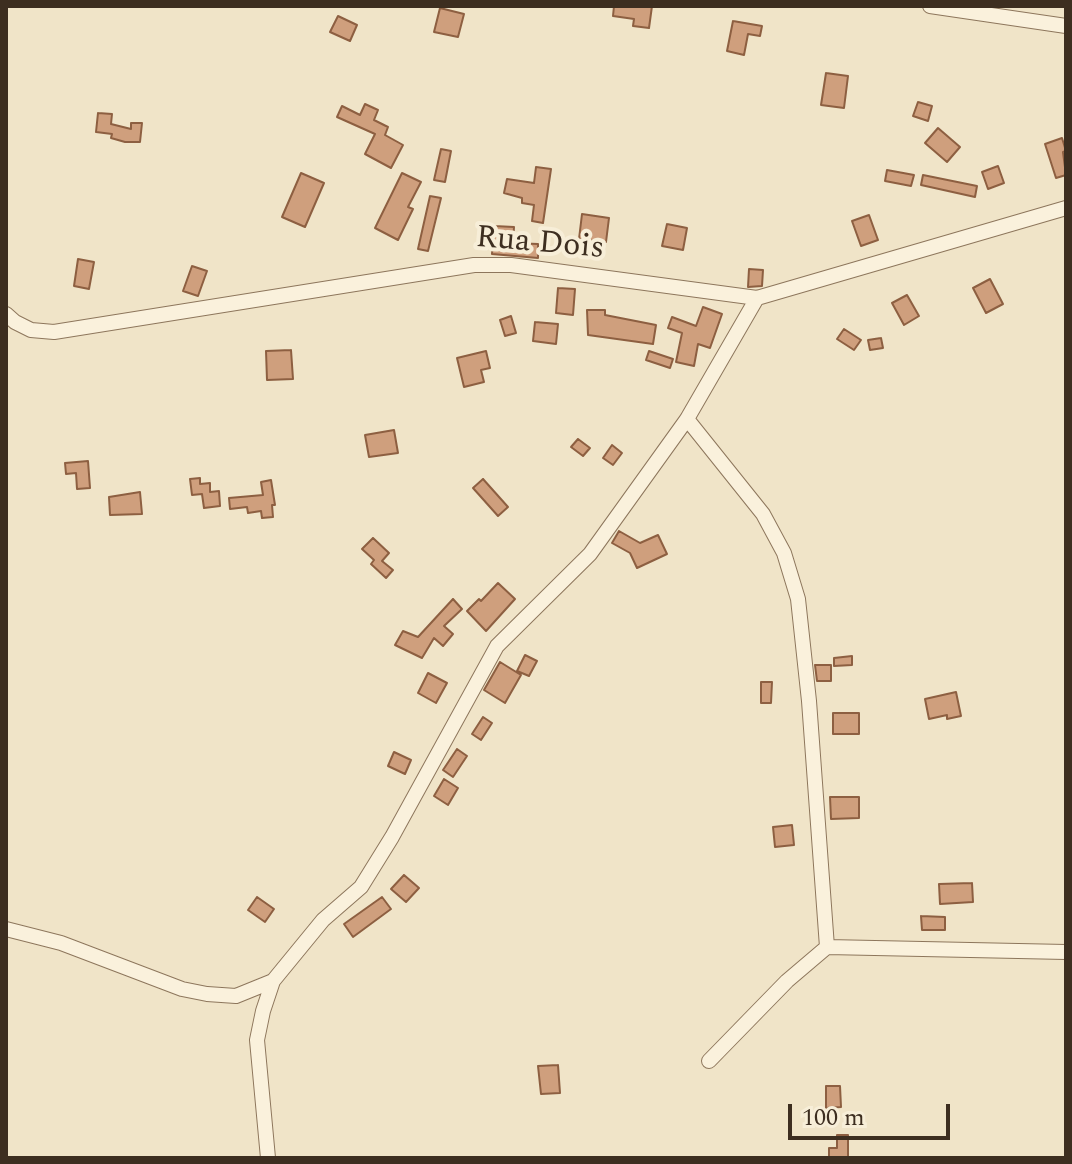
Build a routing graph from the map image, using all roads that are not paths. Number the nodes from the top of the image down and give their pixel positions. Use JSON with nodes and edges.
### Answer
{"nodes":[{"id":1,"x":930,"y":6,"type":"edge"},
{"id":2,"x":1066,"y":26,"type":"edge"},
{"id":3,"x":1066,"y":208,"type":"edge"},
{"id":4,"x":757,"y":298,"type":"junction"},
{"id":5,"x":6,"y":314,"type":"edge"},
{"id":6,"x":687,"y":419,"type":"junction"},
{"id":7,"x":6,"y":929,"type":"edge"},
{"id":8,"x":827,"y":947,"type":"junction"},
{"id":9,"x":1066,"y":952,"type":"edge"},
{"id":10,"x":273,"y":981,"type":"junction"},
{"id":11,"x":709,"y":1061,"type":"dead end"},
{"id":12,"x":268,"y":1158,"type":"edge"}],
"edges":[{"from":1,"to":2,"type":"street"},
{"from":3,"to":4,"type":"street","name":"Rua Dois"},
{"from":4,"to":5,"type":"street","name":"Rua Dois"},
{"from":4,"to":6,"type":"street"},
{"from":6,"to":8,"type":"street"},
{"from":6,"to":10,"type":"street"},
{"from":7,"to":10,"type":"street"},
{"from":8,"to":9,"type":"street"},
{"from":8,"to":11,"type":"street"},
{"from":10,"to":12,"type":"street"}]}
